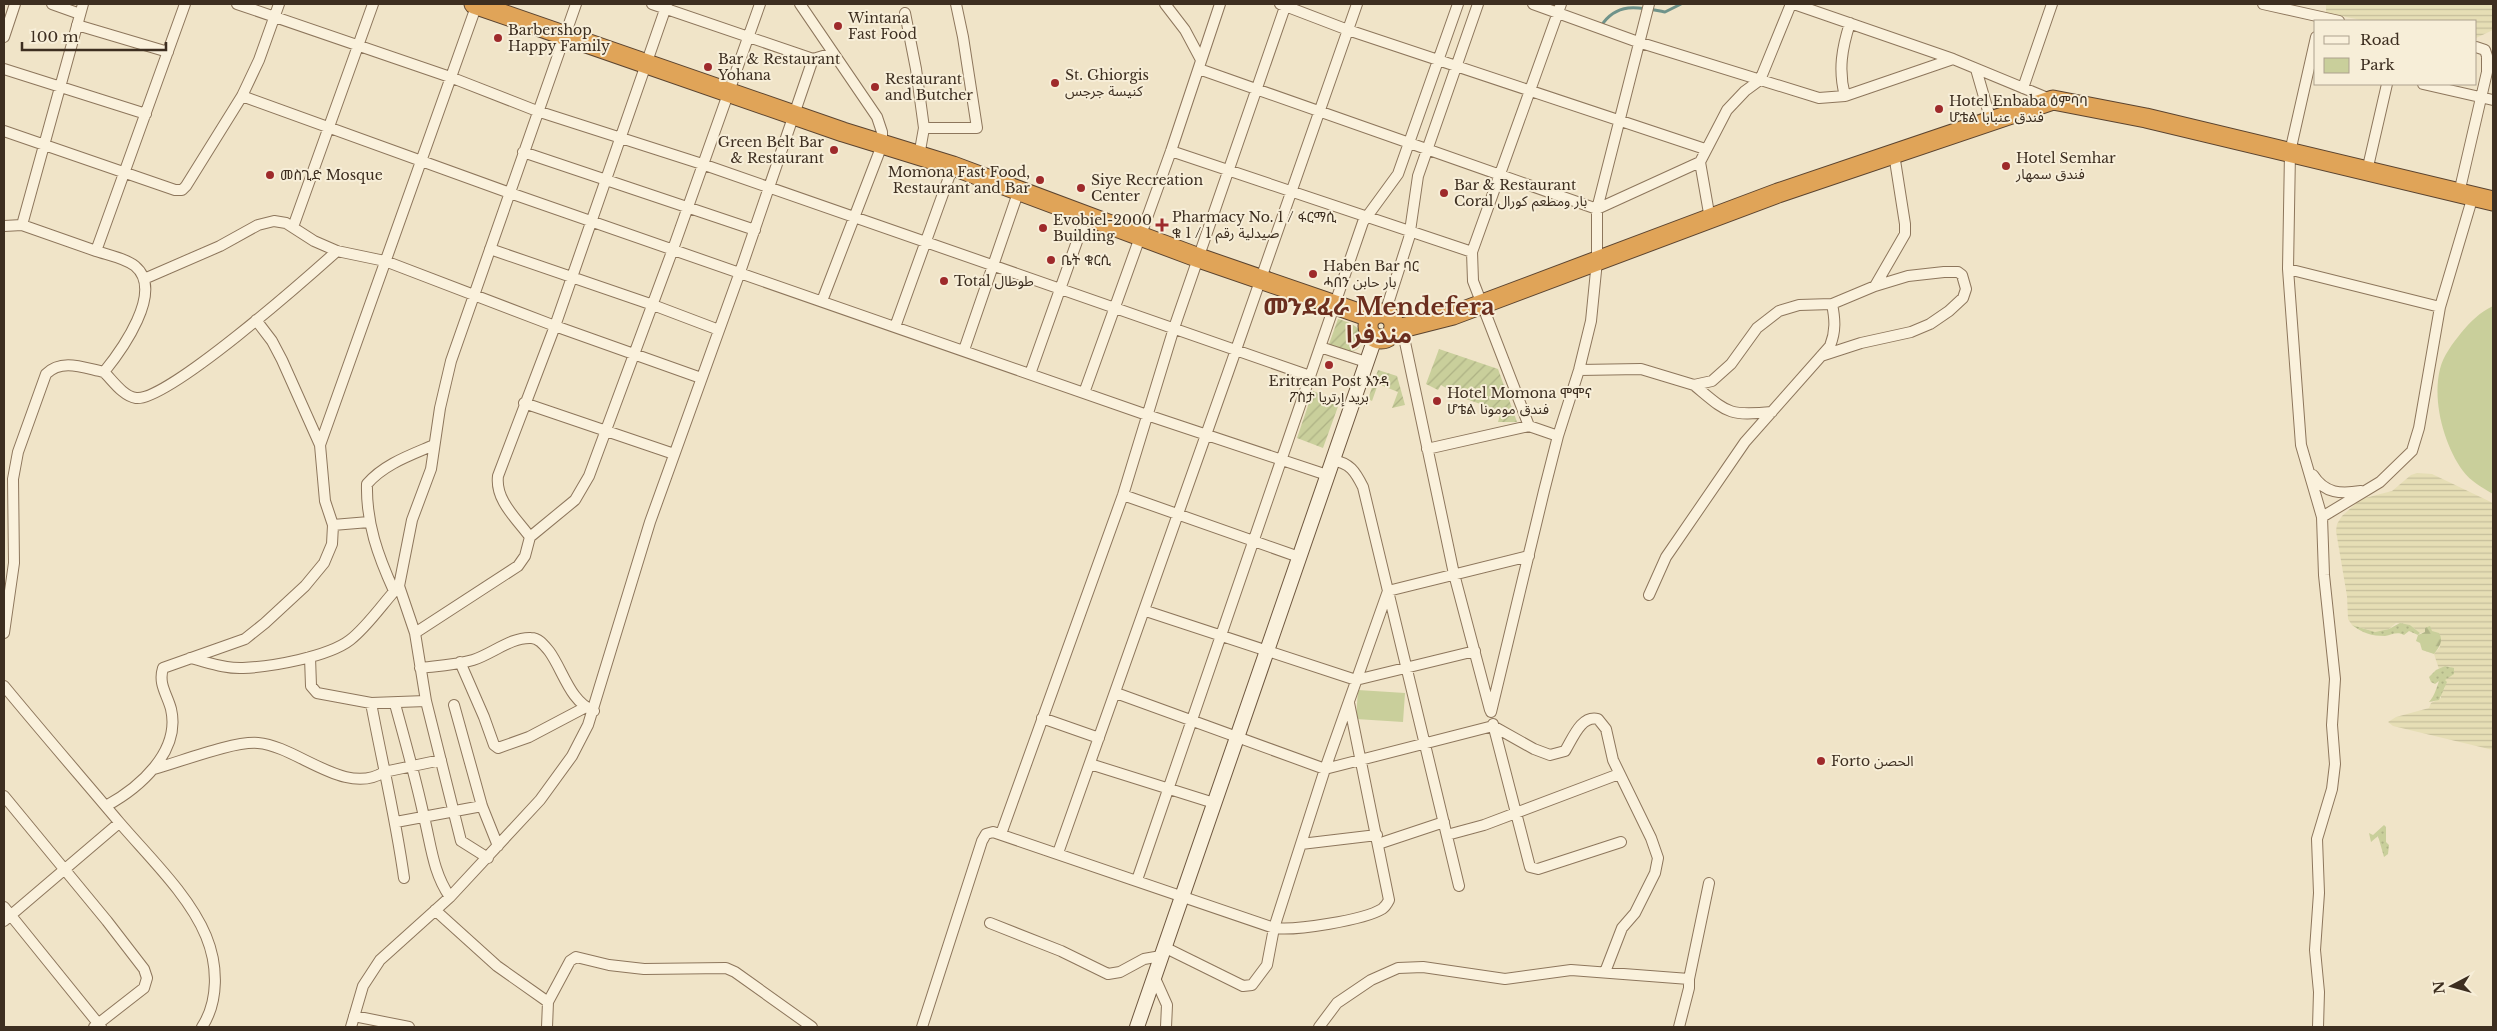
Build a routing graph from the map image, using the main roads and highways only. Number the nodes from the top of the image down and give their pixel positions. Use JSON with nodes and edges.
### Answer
{"nodes":[{"id":1,"x":476,"y":4,"type":"edge"},
{"id":2,"x":2493,"y":201,"type":"edge"},
{"id":3,"x":1378,"y":315,"type":"junction"},
{"id":4,"x":1398,"y":329,"type":"junction"},
{"id":5,"x":1375,"y":338,"type":"junction"},
{"id":6,"x":1137,"y":1027,"type":"edge"}],
"edges":[{"from":1,"to":3,"type":"highway"},
{"from":2,"to":4,"type":"highway"},
{"from":3,"to":4,"type":"highway"},
{"from":3,"to":5,"type":"highway"},
{"from":4,"to":5,"type":"highway"},
{"from":5,"to":6,"type":"main road"}]}
